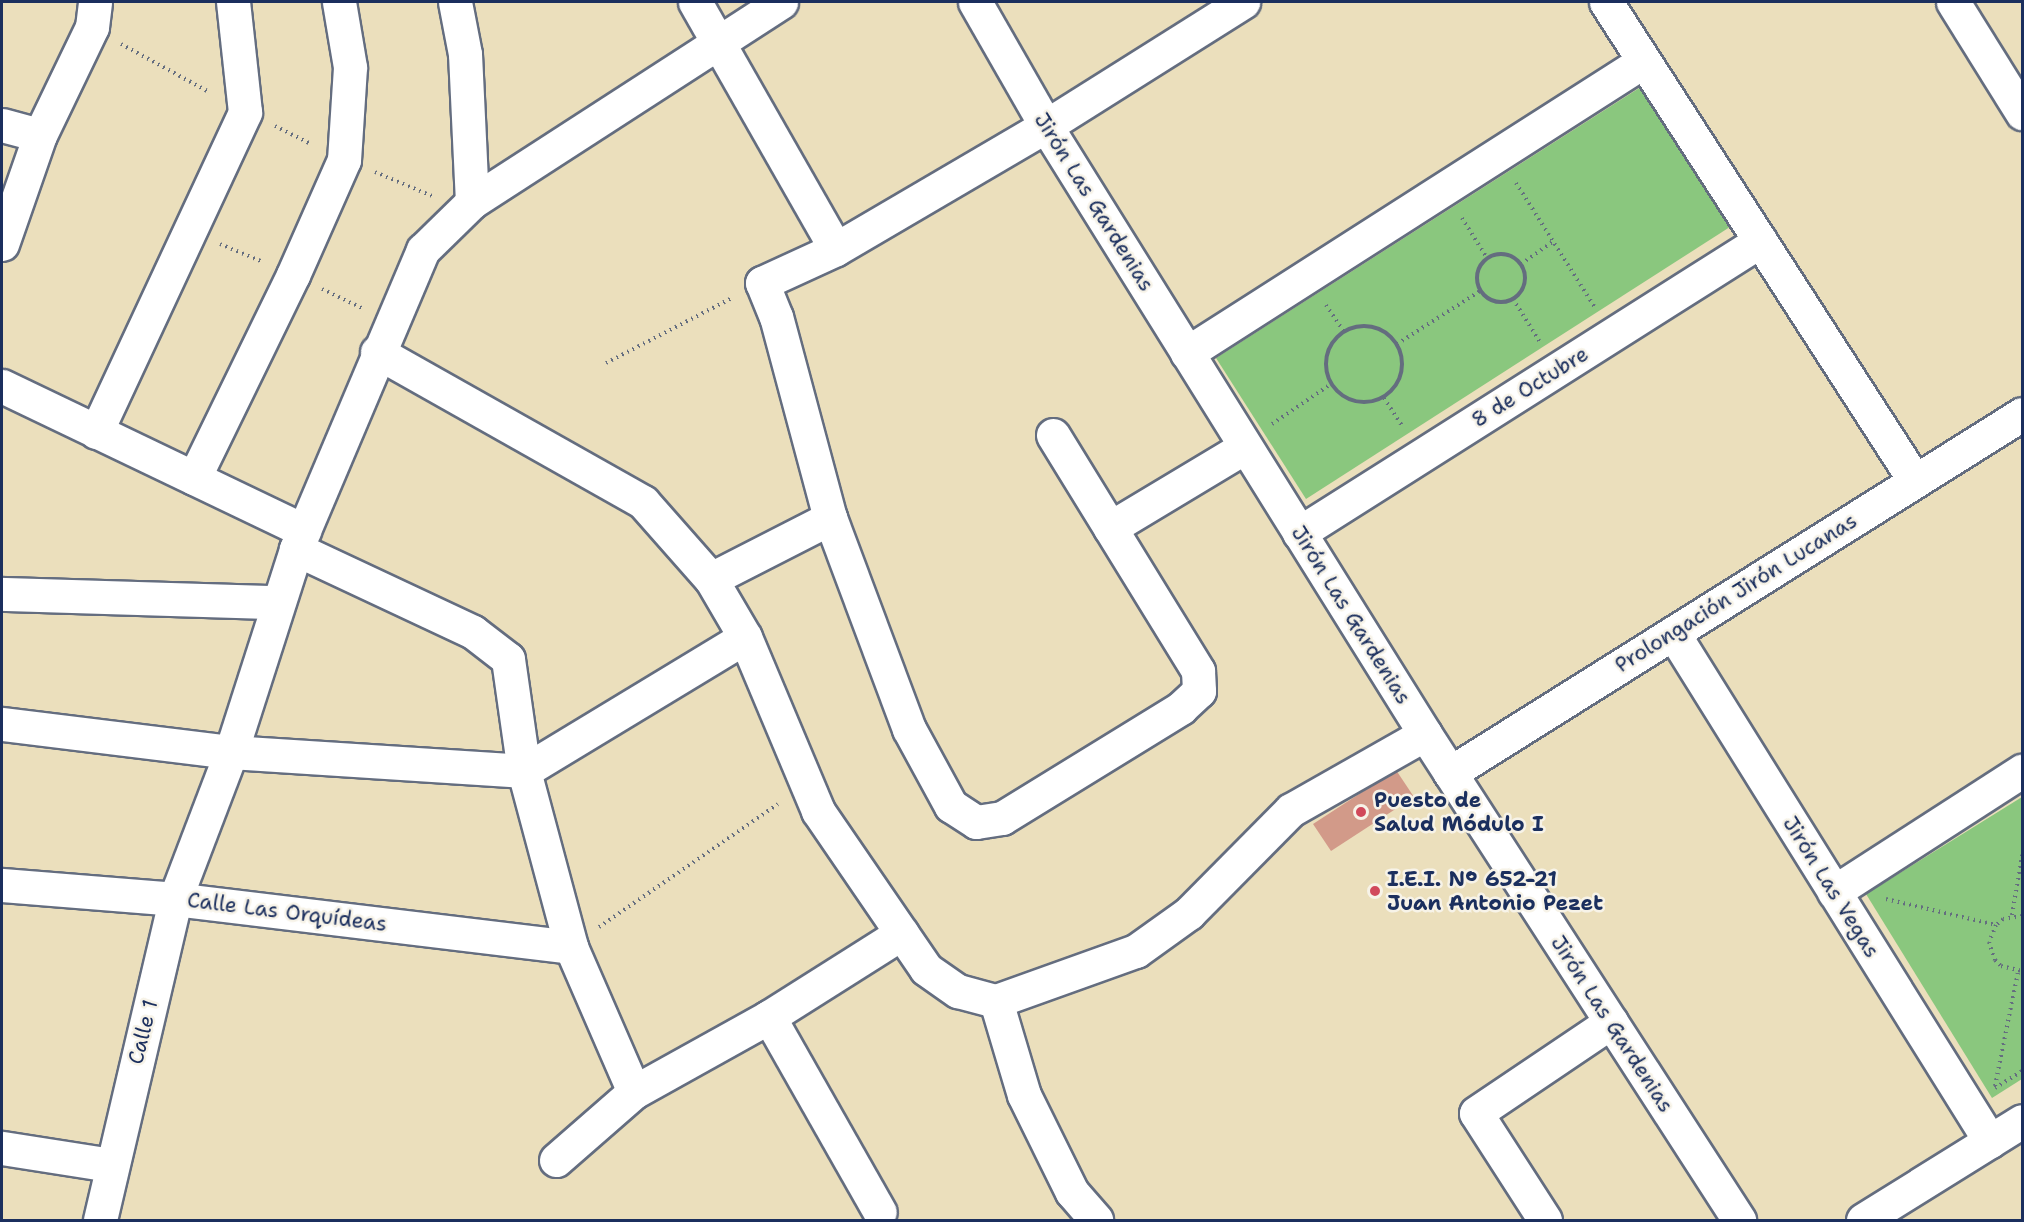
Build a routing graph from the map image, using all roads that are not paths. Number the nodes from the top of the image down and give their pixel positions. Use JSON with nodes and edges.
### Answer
{"nodes":[{"id":1,"x":95,"y":2,"type":"edge"},
{"id":2,"x":233,"y":2,"type":"edge"},
{"id":3,"x":339,"y":2,"type":"edge"},
{"id":4,"x":455,"y":2,"type":"edge"},
{"id":5,"x":695,"y":2,"type":"edge"},
{"id":6,"x":781,"y":2,"type":"edge"},
{"id":7,"x":975,"y":2,"type":"edge"},
{"id":8,"x":1243,"y":2,"type":"edge"},
{"id":9,"x":1605,"y":2,"type":"edge"},
{"id":10,"x":1953,"y":2,"type":"edge"},
{"id":11,"x":716,"y":43,"type":"junction"},
{"id":12,"x":1644,"y":61,"type":"junction"},
{"id":13,"x":2022,"y":113,"type":"edge"},
{"id":14,"x":2,"y":125,"type":"edge"},
{"id":15,"x":1046,"y":126,"type":"junction"},
{"id":16,"x":40,"y":135,"type":"junction"},
{"id":17,"x":472,"y":202,"type":"junction"},
{"id":18,"x":1760,"y":241,"type":"junction"},
{"id":19,"x":2,"y":244,"type":"edge"},
{"id":20,"x":836,"y":249,"type":"junction"},
{"id":21,"x":377,"y":352,"type":"junction"},
{"id":22,"x":1187,"y":353,"type":"junction"},
{"id":23,"x":2,"y":386,"type":"edge"},
{"id":24,"x":2022,"y":414,"type":"edge"},
{"id":25,"x":96,"y":432,"type":"junction"},
{"id":26,"x":1053,"y":435,"type":"dead end"},
{"id":27,"x":1256,"y":437,"type":"junction"},
{"id":28,"x":194,"y":478,"type":"junction"},
{"id":29,"x":1915,"y":481,"type":"junction"},
{"id":30,"x":830,"y":518,"type":"junction"},
{"id":31,"x":1110,"y":528,"type":"junction"},
{"id":32,"x":1299,"y":533,"type":"junction"},
{"id":33,"x":300,"y":540,"type":"junction"},
{"id":34,"x":711,"y":579,"type":"junction"},
{"id":35,"x":2,"y":594,"type":"edge"},
{"id":36,"x":277,"y":602,"type":"junction"},
{"id":37,"x":1673,"y":633,"type":"junction"},
{"id":38,"x":745,"y":637,"type":"junction"},
{"id":39,"x":2,"y":724,"type":"edge"},
{"id":40,"x":1425,"y":734,"type":"junction"},
{"id":41,"x":231,"y":752,"type":"junction"},
{"id":42,"x":524,"y":771,"type":"junction"},
{"id":43,"x":2022,"y":771,"type":"edge"},
{"id":44,"x":1450,"y":773,"type":"junction"},
{"id":45,"x":2,"y":885,"type":"edge"},
{"id":46,"x":1834,"y":892,"type":"junction"},
{"id":47,"x":175,"y":899,"type":"junction"},
{"id":48,"x":902,"y":933,"type":"junction"},
{"id":49,"x":571,"y":946,"type":"junction"},
{"id":50,"x":996,"y":1001,"type":"junction"},
{"id":51,"x":769,"y":1017,"type":"junction"},
{"id":52,"x":1611,"y":1022,"type":"junction"},
{"id":53,"x":634,"y":1092,"type":"junction"},
{"id":54,"x":2022,"y":1121,"type":"edge"},
{"id":55,"x":1990,"y":1141,"type":"junction"},
{"id":56,"x":2,"y":1148,"type":"edge"},
{"id":57,"x":556,"y":1160,"type":"dead end"},
{"id":58,"x":110,"y":1165,"type":"junction"},
{"id":59,"x":880,"y":1212,"type":"dead end"},
{"id":60,"x":100,"y":1221,"type":"edge"},
{"id":61,"x":1096,"y":1221,"type":"edge"},
{"id":62,"x":1545,"y":1221,"type":"edge"},
{"id":63,"x":1739,"y":1221,"type":"edge"},
{"id":64,"x":1863,"y":1221,"type":"edge"}],
"edges":[{"from":1,"to":16,"type":"street"},
{"from":2,"to":25,"type":"street"},
{"from":3,"to":28,"type":"street"},
{"from":4,"to":17,"type":"street"},
{"from":5,"to":11,"type":"street"},
{"from":6,"to":11,"type":"street","name":"Calle 1"},
{"from":7,"to":15,"type":"street","name":"Jirón Las Gardenias"},
{"from":8,"to":15,"type":"street"},
{"from":9,"to":12,"type":"street"},
{"from":10,"to":13,"type":"street"},
{"from":11,"to":17,"type":"street","name":"Calle 1"},
{"from":11,"to":20,"type":"street"},
{"from":12,"to":18,"type":"street"},
{"from":12,"to":22,"type":"street"},
{"from":14,"to":16,"type":"street"},
{"from":15,"to":20,"type":"street"},
{"from":15,"to":22,"type":"street","name":"Jirón Las Gardenias"},
{"from":16,"to":19,"type":"street"},
{"from":17,"to":21,"type":"street","name":"Calle 1"},
{"from":18,"to":29,"type":"street"},
{"from":18,"to":32,"type":"street","name":"8 de Octubre"},
{"from":20,"to":30,"type":"street"},
{"from":21,"to":33,"type":"street","name":"Calle 1"},
{"from":21,"to":34,"type":"street"},
{"from":22,"to":27,"type":"street","name":"Jirón Las Gardenias"},
{"from":23,"to":25,"type":"street"},
{"from":24,"to":29,"type":"street","name":"Prolongación Jirón Lucanas"},
{"from":25,"to":28,"type":"street"},
{"from":26,"to":31,"type":"street"},
{"from":27,"to":31,"type":"street"},
{"from":27,"to":32,"type":"street","name":"Jirón Las Gardenias"},
{"from":28,"to":33,"type":"street"},
{"from":29,"to":37,"type":"street","name":"Prolongación Jirón Lucanas"},
{"from":30,"to":31,"type":"street"},
{"from":30,"to":34,"type":"street"},
{"from":32,"to":40,"type":"street","name":"Jirón Las Gardenias"},
{"from":33,"to":36,"type":"street","name":"Calle 1"},
{"from":33,"to":42,"type":"street"},
{"from":34,"to":38,"type":"street"},
{"from":35,"to":36,"type":"street"},
{"from":36,"to":41,"type":"street","name":"Calle 1"},
{"from":37,"to":44,"type":"street","name":"Prolongación Jirón Lucanas"},
{"from":37,"to":46,"type":"street","name":"Jirón Las Vegas"},
{"from":38,"to":42,"type":"street"},
{"from":38,"to":48,"type":"street"},
{"from":39,"to":41,"type":"street"},
{"from":40,"to":44,"type":"street","name":"Jirón Las Gardenias"},
{"from":40,"to":50,"type":"street"},
{"from":41,"to":42,"type":"street"},
{"from":41,"to":47,"type":"street","name":"Calle 1"},
{"from":42,"to":49,"type":"street"},
{"from":43,"to":46,"type":"street"},
{"from":44,"to":52,"type":"street","name":"Jirón Las Gardenias"},
{"from":45,"to":47,"type":"street","name":"Calle Las Orquídeas"},
{"from":46,"to":55,"type":"street","name":"Jirón Las Vegas"},
{"from":47,"to":49,"type":"street","name":"Calle Las Orquídeas"},
{"from":47,"to":58,"type":"street","name":"Calle 1"},
{"from":48,"to":50,"type":"street"},
{"from":48,"to":51,"type":"street"},
{"from":49,"to":53,"type":"street"},
{"from":50,"to":61,"type":"street"},
{"from":51,"to":53,"type":"street"},
{"from":51,"to":59,"type":"street"},
{"from":52,"to":62,"type":"street"},
{"from":52,"to":63,"type":"street","name":"Jirón Las Gardenias"},
{"from":53,"to":57,"type":"street"},
{"from":54,"to":55,"type":"street"},
{"from":55,"to":64,"type":"street"},
{"from":56,"to":58,"type":"street"},
{"from":58,"to":60,"type":"street","name":"Calle 1"}]}
